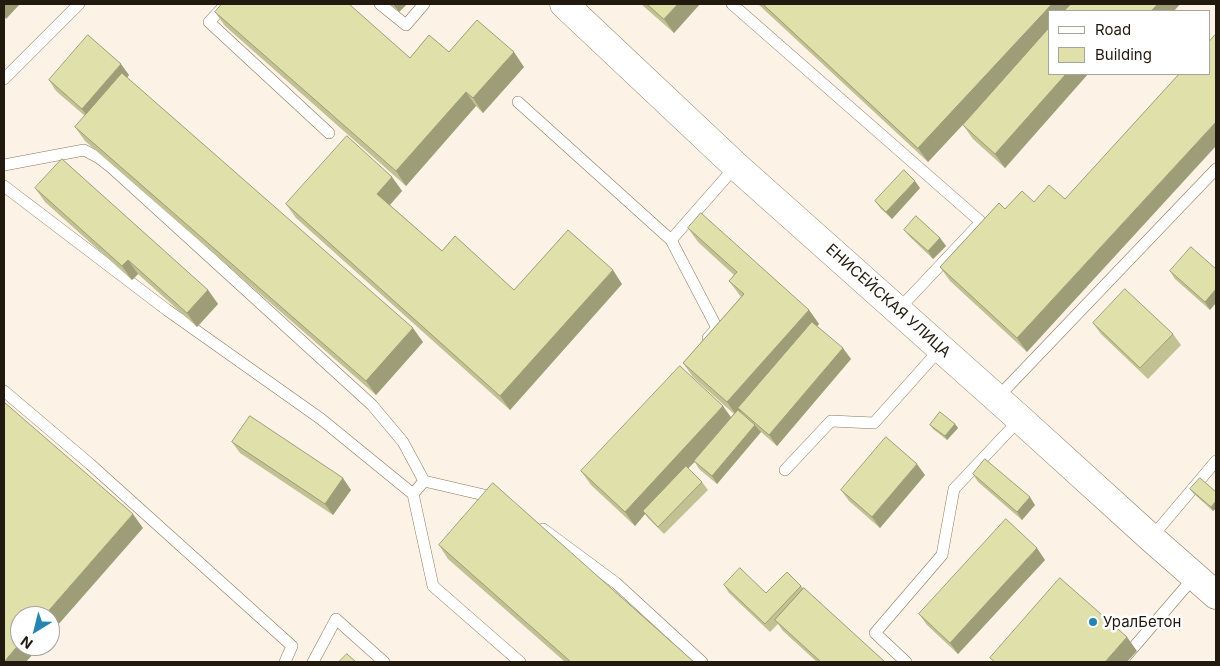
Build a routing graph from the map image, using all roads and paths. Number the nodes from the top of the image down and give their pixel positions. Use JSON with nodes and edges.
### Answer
{"nodes":[{"id":1,"x":79,"y":4,"type":"edge"},
{"id":2,"x":226,"y":4,"type":"edge"},
{"id":3,"x":380,"y":4,"type":"edge"},
{"id":4,"x":424,"y":4,"type":"edge"},
{"id":5,"x":564,"y":4,"type":"edge"},
{"id":6,"x":732,"y":4,"type":"edge"},
{"id":7,"x":4,"y":79,"type":"edge"},
{"id":8,"x":518,"y":102,"type":"dead end"},
{"id":9,"x":329,"y":133,"type":"edge"},
{"id":10,"x":4,"y":165,"type":"edge"},
{"id":11,"x":736,"y":166,"type":"junction"},
{"id":12,"x":1216,"y":169,"type":"edge"},
{"id":13,"x":4,"y":186,"type":"edge"},
{"id":14,"x":671,"y":240,"type":"junction"},
{"id":15,"x":898,"y":310,"type":"junction"},
{"id":16,"x":704,"y":343,"type":"edge"},
{"id":17,"x":941,"y":348,"type":"junction"},
{"id":18,"x":4,"y":392,"type":"edge"},
{"id":19,"x":997,"y":398,"type":"junction"},
{"id":20,"x":1020,"y":419,"type":"junction"},
{"id":21,"x":1216,"y":462,"type":"edge"},
{"id":22,"x":786,"y":470,"type":"dead end"},
{"id":23,"x":424,"y":481,"type":"junction"},
{"id":24,"x":413,"y":494,"type":"junction"},
{"id":25,"x":510,"y":505,"type":"edge"},
{"id":26,"x":533,"y":522,"type":"edge"},
{"id":27,"x":1152,"y":538,"type":"junction"},
{"id":28,"x":1195,"y":576,"type":"junction"},
{"id":29,"x":1216,"y":595,"type":"edge"},
{"id":30,"x":285,"y":662,"type":"edge"},
{"id":31,"x":313,"y":662,"type":"edge"},
{"id":32,"x":384,"y":662,"type":"edge"},
{"id":33,"x":520,"y":662,"type":"edge"},
{"id":34,"x":702,"y":662,"type":"edge"},
{"id":35,"x":906,"y":662,"type":"edge"},
{"id":36,"x":1121,"y":662,"type":"edge"}],
"edges":[{"from":1,"to":7,"type":"lane"},
{"from":2,"to":9,"type":"lane"},
{"from":3,"to":4,"type":"lane"},
{"from":5,"to":11,"type":"street","name":"ЕНИСЕЙСКАЯ УЛИЦА"},
{"from":6,"to":15,"type":"lane"},
{"from":8,"to":14,"type":"lane"},
{"from":10,"to":23,"type":"lane"},
{"from":11,"to":14,"type":"lane"},
{"from":11,"to":15,"type":"street","name":"ЕНИСЕЙСКАЯ УЛИЦА"},
{"from":12,"to":19,"type":"lane"},
{"from":13,"to":24,"type":"lane"},
{"from":14,"to":16,"type":"lane"},
{"from":15,"to":17,"type":"street","name":"ЕНИСЕЙСКАЯ УЛИЦА"},
{"from":17,"to":19,"type":"street","name":"ЕНИСЕЙСКАЯ УЛИЦА"},
{"from":17,"to":22,"type":"lane"},
{"from":18,"to":30,"type":"lane"},
{"from":19,"to":20,"type":"street","name":"ЕНИСЕЙСКАЯ УЛИЦА"},
{"from":20,"to":27,"type":"street","name":"ЕНИСЕЙСКАЯ УЛИЦА"},
{"from":20,"to":35,"type":"lane"},
{"from":21,"to":27,"type":"lane"},
{"from":23,"to":24,"type":"lane"},
{"from":23,"to":25,"type":"lane"},
{"from":24,"to":33,"type":"lane"},
{"from":26,"to":34,"type":"lane"},
{"from":27,"to":28,"type":"street","name":"ЕНИСЕЙСКАЯ УЛИЦА"},
{"from":28,"to":29,"type":"street","name":"ЕНИСЕЙСКАЯ УЛИЦА"},
{"from":28,"to":36,"type":"lane"},
{"from":31,"to":32,"type":"lane"}]}
